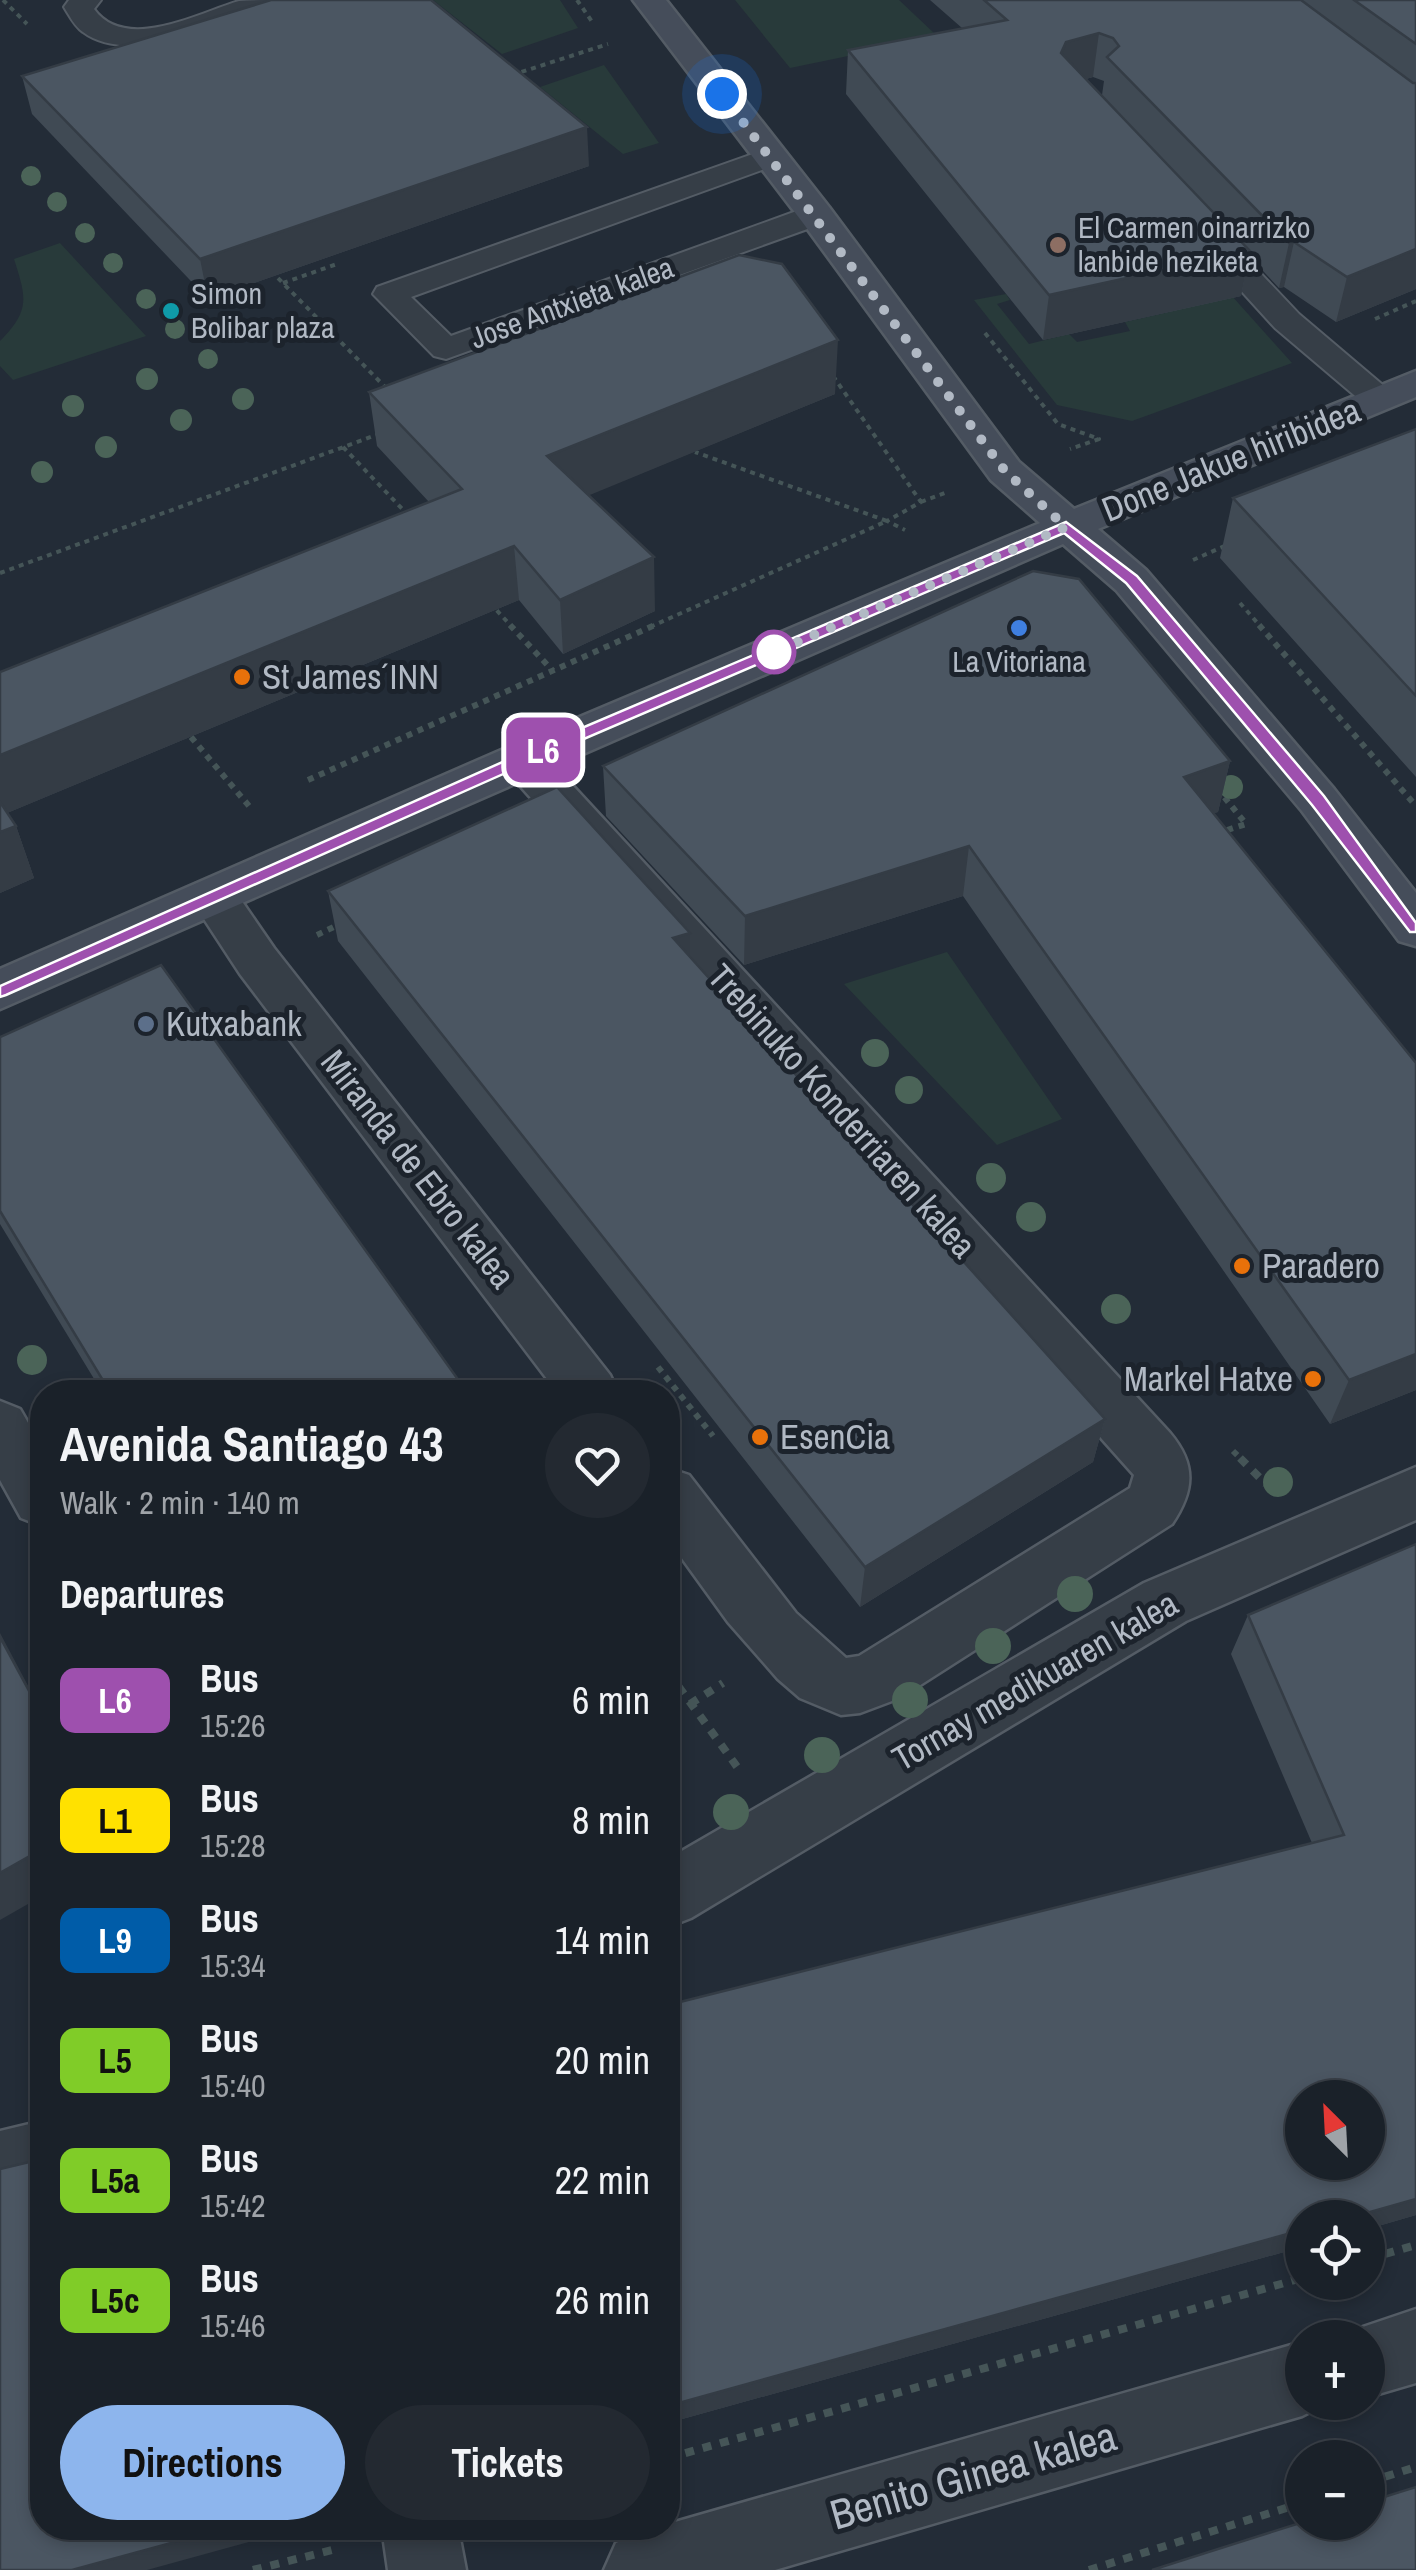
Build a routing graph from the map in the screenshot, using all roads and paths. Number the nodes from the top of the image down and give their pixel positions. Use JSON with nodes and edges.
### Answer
{"nodes":[{"id":1,"x":3,"y":0,"type":"edge"},
{"id":2,"x":87,"y":0,"type":"edge"},
{"id":3,"x":271,"y":0,"type":"edge"},
{"id":4,"x":577,"y":0,"type":"edge"},
{"id":5,"x":649,"y":0,"type":"edge"},
{"id":6,"x":28,"y":26,"type":"dead end"},
{"id":7,"x":608,"y":44,"type":"junction"},
{"id":8,"x":618,"y":58,"type":"dead end"},
{"id":9,"x":497,"y":80,"type":"edge"},
{"id":10,"x":770,"y":157,"type":"junction"},
{"id":11,"x":1180,"y":208,"type":"edge"},
{"id":12,"x":816,"y":215,"type":"junction"},
{"id":13,"x":266,"y":266,"type":"edge"},
{"id":14,"x":824,"y":364,"type":"edge"},
{"id":15,"x":1416,"y":384,"type":"edge"},
{"id":16,"x":390,"y":392,"type":"edge"},
{"id":17,"x":1379,"y":399,"type":"junction"},
{"id":18,"x":380,"y":434,"type":"edge"},
{"id":19,"x":343,"y":448,"type":"junction"},
{"id":20,"x":696,"y":452,"type":"edge"},
{"id":21,"x":887,"y":521,"type":"junction"},
{"id":22,"x":419,"y":527,"type":"edge"},
{"id":23,"x":1066,"y":527,"type":"junction"},
{"id":24,"x":1234,"y":542,"type":"dead end"},
{"id":25,"x":976,"y":567,"type":"junction"},
{"id":26,"x":0,"y":573,"type":"edge"},
{"id":27,"x":1131,"y":580,"type":"junction"},
{"id":28,"x":486,"y":598,"type":"edge"},
{"id":29,"x":1238,"y":601,"type":"dead end"},
{"id":30,"x":555,"y":673,"type":"junction"},
{"id":31,"x":191,"y":737,"type":"edge"},
{"id":32,"x":522,"y":760,"type":"junction"},
{"id":33,"x":1210,"y":780,"type":"edge"},
{"id":34,"x":303,"y":782,"type":"dead end"},
{"id":35,"x":1416,"y":806,"type":"edge"},
{"id":36,"x":232,"y":814,"type":"dead end"},
{"id":37,"x":1207,"y":836,"type":"edge"},
{"id":38,"x":213,"y":896,"type":"junction"},
{"id":39,"x":1416,"y":928,"type":"edge"},
{"id":40,"x":0,"y":990,"type":"edge"},
{"id":41,"x":581,"y":1380,"type":"edge"},
{"id":42,"x":0,"y":1426,"type":"edge"},
{"id":43,"x":30,"y":1479,"type":"edge"},
{"id":44,"x":1416,"y":1492,"type":"edge"},
{"id":45,"x":680,"y":1509,"type":"edge"},
{"id":46,"x":680,"y":1688,"type":"edge"},
{"id":47,"x":783,"y":1828,"type":"junction"},
{"id":48,"x":680,"y":1888,"type":"edge"},
{"id":49,"x":30,"y":2159,"type":"edge"},
{"id":50,"x":0,"y":2166,"type":"edge"},
{"id":51,"x":1416,"y":2245,"type":"edge"},
{"id":52,"x":1385,"y":2254,"type":"edge"},
{"id":53,"x":1285,"y":2283,"type":"edge"},
{"id":54,"x":1416,"y":2346,"type":"edge"},
{"id":55,"x":1385,"y":2355,"type":"edge"},
{"id":56,"x":1285,"y":2384,"type":"edge"},
{"id":57,"x":680,"y":2455,"type":"edge"},
{"id":58,"x":1416,"y":2467,"type":"edge"},
{"id":59,"x":1385,"y":2477,"type":"edge"},
{"id":60,"x":1285,"y":2508,"type":"edge"},
{"id":61,"x":422,"y":2540,"type":"edge"},
{"id":62,"x":427,"y":2570,"type":"edge"},
{"id":63,"x":643,"y":2570,"type":"edge"},
{"id":64,"x":1089,"y":2570,"type":"edge"}],
"edges":[{"from":1,"to":6,"type":"path"},
{"from":2,"to":3,"type":"lane"},
{"from":4,"to":7,"type":"path"},
{"from":5,"to":10,"type":"main road"},
{"from":7,"to":8,"type":"path"},
{"from":7,"to":9,"type":"path"},
{"from":10,"to":12,"type":"main road"},
{"from":10,"to":12,"type":"lane","name":"Jose Antxieta kalea"},
{"from":11,"to":17,"type":"lane"},
{"from":12,"to":23,"type":"main road"},
{"from":13,"to":16,"type":"path"},
{"from":14,"to":21,"type":"path"},
{"from":15,"to":17,"type":"main road","name":"Done Jakue hiribidea"},
{"from":17,"to":23,"type":"main road","name":"Done Jakue hiribidea"},
{"from":18,"to":19,"type":"path"},
{"from":19,"to":22,"type":"path"},
{"from":19,"to":26,"type":"path"},
{"from":20,"to":21,"type":"path"},
{"from":21,"to":25,"type":"path"},
{"from":21,"to":30,"type":"path"},
{"from":23,"to":25,"type":"main road","name":"Done Jakue hiribidea"},
{"from":23,"to":27,"type":"main road"},
{"from":24,"to":27,"type":"path"},
{"from":25,"to":32,"type":"main road","name":"Done Jakue hiribidea"},
{"from":27,"to":39,"type":"main road"},
{"from":28,"to":30,"type":"path"},
{"from":29,"to":35,"type":"path"},
{"from":30,"to":34,"type":"path"},
{"from":31,"to":36,"type":"path"},
{"from":32,"to":38,"type":"main road","name":"Done Jakue hiribidea"},
{"from":32,"to":45,"type":"street","name":"Trebinuko Konderriaren kalea"},
{"from":33,"to":37,"type":"path"},
{"from":38,"to":40,"type":"main road","name":"Done Jakue hiribidea"},
{"from":38,"to":41,"type":"street","name":"Miranda de Ebro kalea"},
{"from":42,"to":43,"type":"street"},
{"from":44,"to":47,"type":"street","name":"Tornay medikuaren kalea"},
{"from":46,"to":47,"type":"path"},
{"from":47,"to":48,"type":"street","name":"Tornay medikuaren kalea"},
{"from":49,"to":50,"type":"street"},
{"from":51,"to":52,"type":"path"},
{"from":53,"to":57,"type":"path"},
{"from":54,"to":55,"type":"street"},
{"from":56,"to":63,"type":"street","name":"Benito Ginea kalea"},
{"from":58,"to":59,"type":"path"},
{"from":60,"to":64,"type":"path"},
{"from":61,"to":62,"type":"street"}]}
